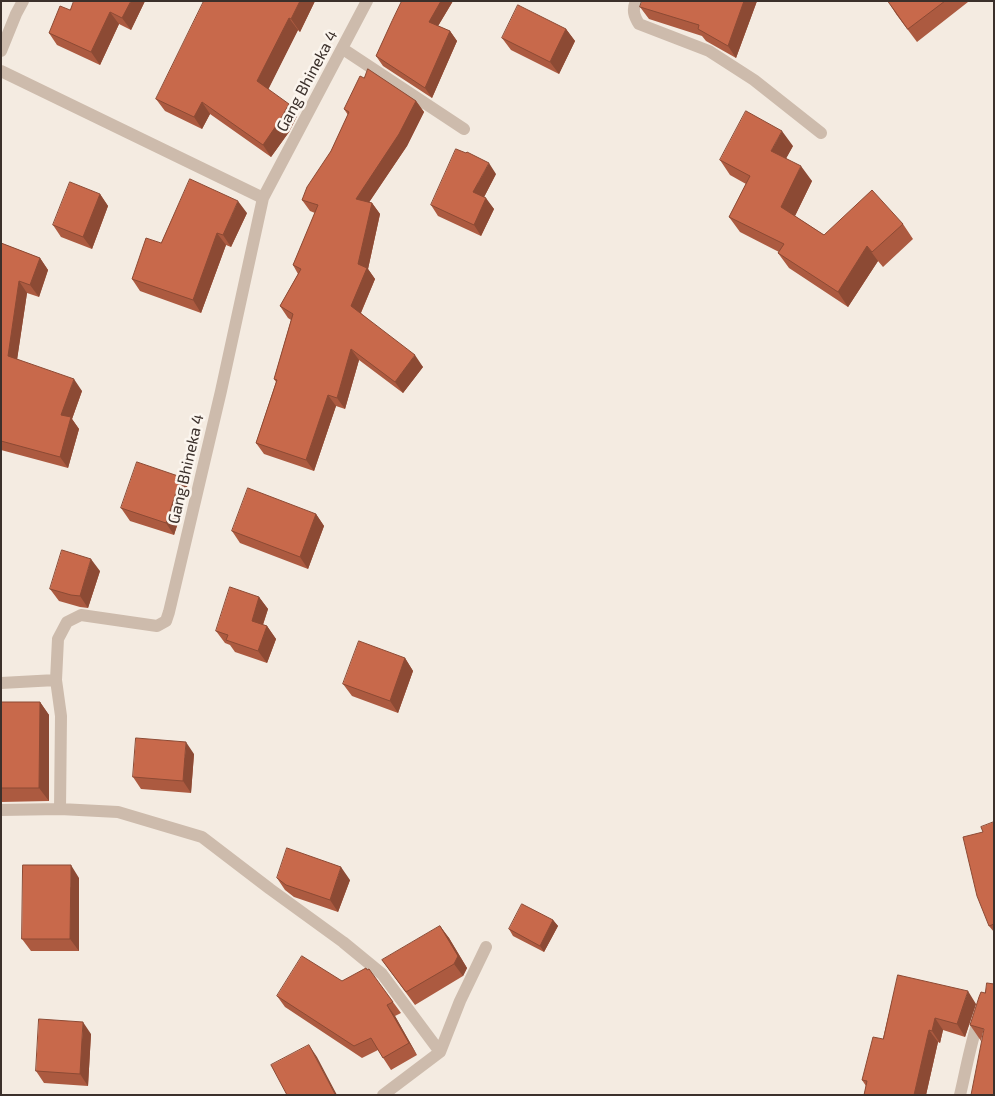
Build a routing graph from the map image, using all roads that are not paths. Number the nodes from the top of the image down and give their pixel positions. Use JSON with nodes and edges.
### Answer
{"nodes":[{"id":1,"x":23,"y":1,"type":"edge"},
{"id":2,"x":367,"y":1,"type":"edge"},
{"id":3,"x":636,"y":1,"type":"edge"},
{"id":4,"x":343,"y":49,"type":"junction"},
{"id":5,"x":1,"y":52,"type":"edge"},
{"id":6,"x":1,"y":72,"type":"edge"},
{"id":7,"x":464,"y":129,"type":"dead end"},
{"id":8,"x":821,"y":133,"type":"dead end"},
{"id":9,"x":263,"y":198,"type":"junction"},
{"id":10,"x":56,"y":680,"type":"junction"},
{"id":11,"x":1,"y":683,"type":"edge"},
{"id":12,"x":60,"y":808,"type":"junction"},
{"id":13,"x":1,"y":810,"type":"edge"},
{"id":14,"x":486,"y":948,"type":"dead end"},
{"id":15,"x":994,"y":990,"type":"edge"},
{"id":16,"x":440,"y":1052,"type":"junction"},
{"id":17,"x":383,"y":1095,"type":"edge"},
{"id":18,"x":960,"y":1095,"type":"edge"}],
"edges":[{"from":1,"to":5,"type":"street"},
{"from":2,"to":4,"type":"street","name":"Gang Bhineka 4"},
{"from":3,"to":8,"type":"street"},
{"from":4,"to":7,"type":"street"},
{"from":4,"to":9,"type":"street","name":"Gang Bhineka 4"},
{"from":6,"to":9,"type":"street"},
{"from":9,"to":10,"type":"street","name":"Gang Bhineka 4"},
{"from":10,"to":11,"type":"street"},
{"from":10,"to":12,"type":"street","name":"Gang Bhineka 4"},
{"from":12,"to":13,"type":"street"},
{"from":12,"to":16,"type":"street"},
{"from":14,"to":16,"type":"street"},
{"from":15,"to":18,"type":"street"},
{"from":16,"to":17,"type":"street"}]}
